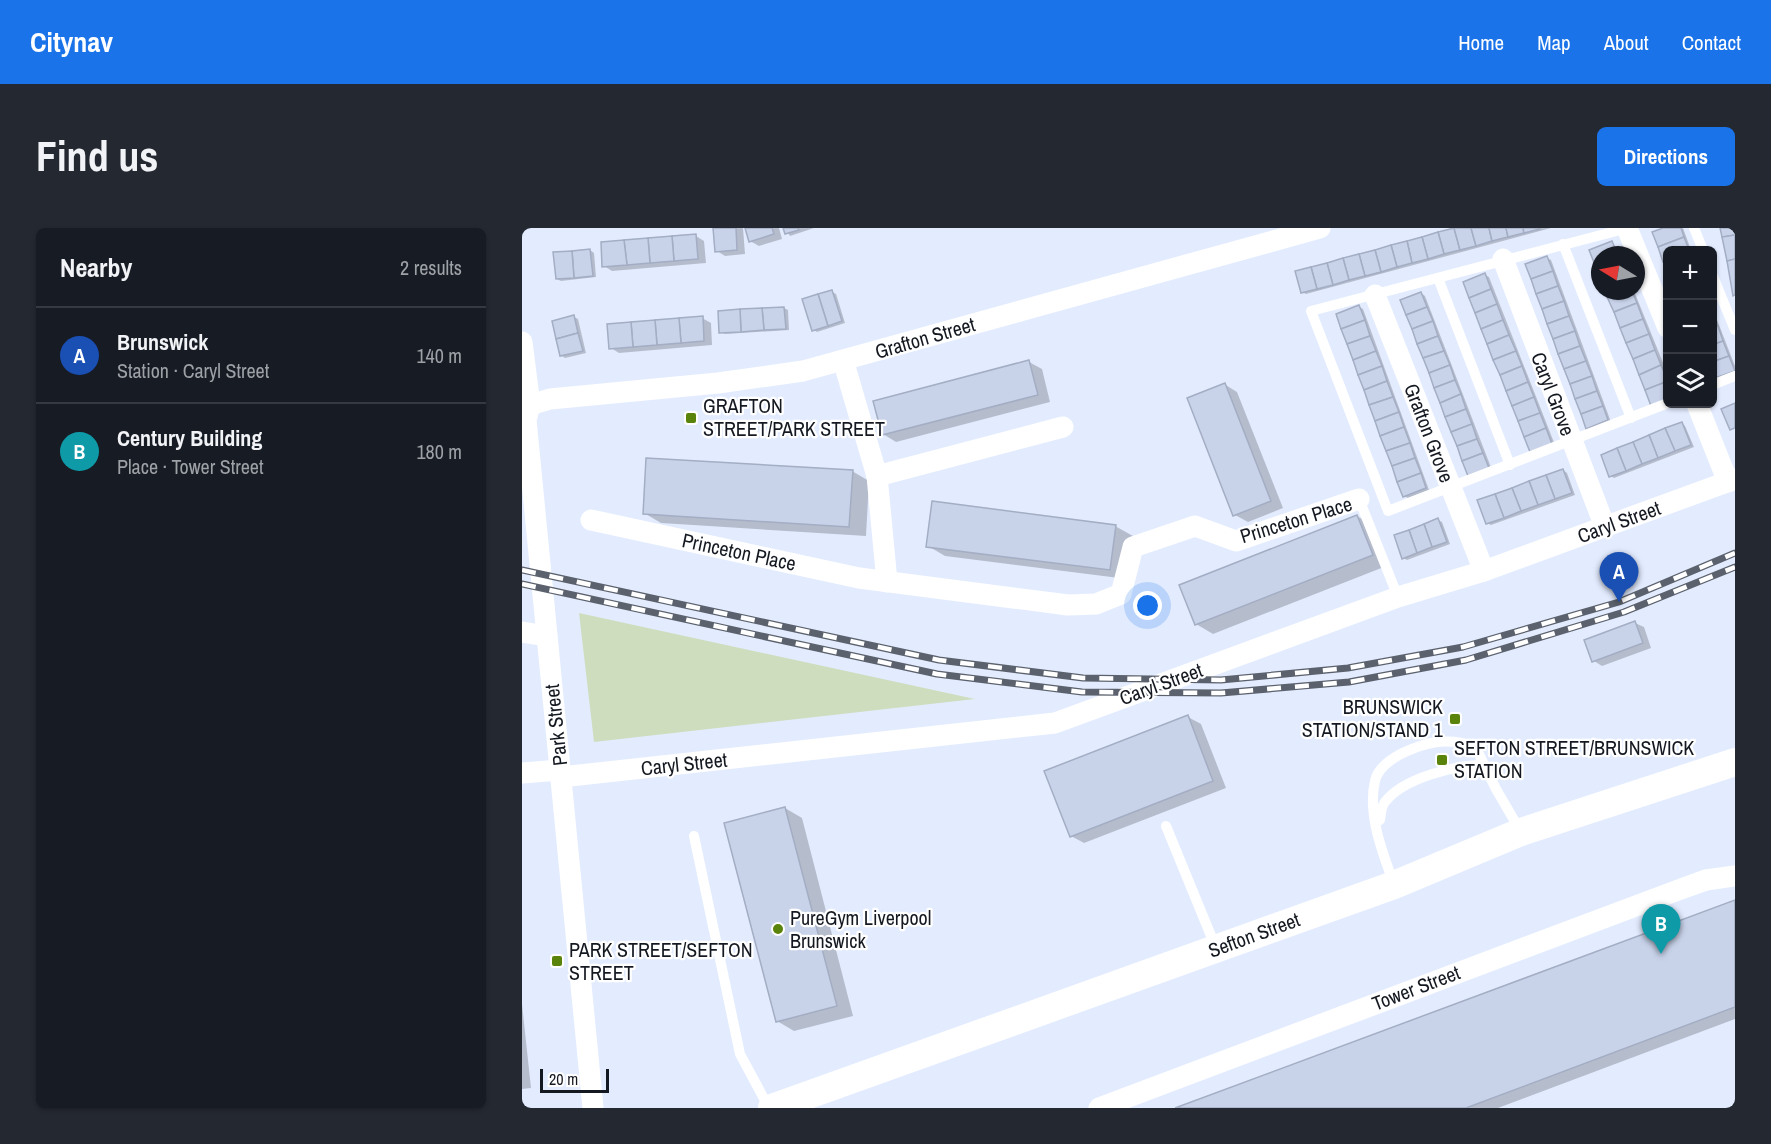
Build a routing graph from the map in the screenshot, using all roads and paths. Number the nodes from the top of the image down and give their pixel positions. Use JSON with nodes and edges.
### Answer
{"nodes":[{"id":1,"x":1628,"y":228,"type":"edge"},
{"id":2,"x":1694,"y":228,"type":"edge"},
{"id":3,"x":1310,"y":229,"type":"edge"},
{"id":4,"x":1563,"y":244,"type":"junction"},
{"id":5,"x":1701,"y":246,"type":"edge"},
{"id":6,"x":1503,"y":259,"type":"junction"},
{"id":7,"x":1438,"y":278,"type":"junction"},
{"id":8,"x":1717,"y":284,"type":"edge"},
{"id":9,"x":1375,"y":295,"type":"junction"},
{"id":10,"x":1663,"y":316,"type":"edge"},
{"id":11,"x":1735,"y":330,"type":"edge"},
{"id":12,"x":522,"y":342,"type":"edge"},
{"id":13,"x":843,"y":360,"type":"junction"},
{"id":14,"x":1735,"y":376,"type":"edge"},
{"id":15,"x":1717,"y":383,"type":"edge"},
{"id":16,"x":526,"y":403,"type":"edge"},
{"id":17,"x":1663,"y":405,"type":"edge"},
{"id":18,"x":1699,"y":408,"type":"edge"},
{"id":19,"x":1631,"y":418,"type":"junction"},
{"id":20,"x":1063,"y":427,"type":"dead end"},
{"id":21,"x":1571,"y":442,"type":"junction"},
{"id":22,"x":1510,"y":465,"type":"junction"},
{"id":23,"x":877,"y":476,"type":"junction"},
{"id":24,"x":1731,"y":480,"type":"edge"},
{"id":25,"x":1450,"y":488,"type":"junction"},
{"id":26,"x":1359,"y":499,"type":"joint"},
{"id":27,"x":591,"y":520,"type":"dead end"},
{"id":28,"x":1605,"y":527,"type":"junction"},
{"id":29,"x":1484,"y":571,"type":"junction"},
{"id":30,"x":887,"y":582,"type":"junction"},
{"id":31,"x":1398,"y":597,"type":"junction"},
{"id":32,"x":522,"y":633,"type":"edge"},
{"id":33,"x":547,"y":636,"type":"junction"},
{"id":34,"x":1735,"y":762,"type":"edge"},
{"id":35,"x":1484,"y":765,"type":"junction"},
{"id":36,"x":522,"y":773,"type":"edge"},
{"id":37,"x":561,"y":774,"type":"junction"},
{"id":38,"x":1166,"y":826,"type":"dead end"},
{"id":39,"x":1521,"y":832,"type":"junction"},
{"id":40,"x":1376,"y":835,"type":"junction"},
{"id":41,"x":694,"y":836,"type":"dead end"},
{"id":42,"x":1735,"y":876,"type":"edge"},
{"id":43,"x":1394,"y":885,"type":"junction"},
{"id":44,"x":1216,"y":949,"type":"junction"},
{"id":45,"x":593,"y":1108,"type":"edge"},
{"id":46,"x":771,"y":1108,"type":"edge"},
{"id":47,"x":1099,"y":1108,"type":"edge"}],
"edges":[{"from":1,"to":4,"type":"lane"},
{"from":1,"to":10,"type":"street"},
{"from":2,"to":5,"type":"lane"},
{"from":3,"to":13,"type":"street","name":"Grafton Street"},
{"from":4,"to":6,"type":"lane"},
{"from":4,"to":19,"type":"lane"},
{"from":6,"to":7,"type":"lane"},
{"from":6,"to":21,"type":"street","name":"Caryl Grove"},
{"from":7,"to":9,"type":"lane"},
{"from":7,"to":22,"type":"lane"},
{"from":8,"to":11,"type":"lane"},
{"from":9,"to":25,"type":"street","name":"Grafton Grove"},
{"from":9,"to":25,"type":"lane"},
{"from":12,"to":16,"type":"street","name":"Park Street"},
{"from":13,"to":16,"type":"street","name":"Grafton Street"},
{"from":13,"to":23,"type":"street"},
{"from":14,"to":15,"type":"lane"},
{"from":16,"to":33,"type":"street","name":"Park Street"},
{"from":17,"to":19,"type":"lane"},
{"from":18,"to":24,"type":"street"},
{"from":19,"to":21,"type":"lane"},
{"from":20,"to":23,"type":"street"},
{"from":21,"to":22,"type":"lane"},
{"from":21,"to":28,"type":"street","name":"Caryl Grove"},
{"from":22,"to":25,"type":"lane"},
{"from":23,"to":30,"type":"street"},
{"from":24,"to":28,"type":"street","name":"Caryl Street"},
{"from":25,"to":29,"type":"street","name":"Grafton Grove"},
{"from":26,"to":30,"type":"street","name":"Princeton Place"},
{"from":26,"to":31,"type":"lane","name":"Princeton Place"},
{"from":27,"to":30,"type":"street","name":"Princeton Place"},
{"from":28,"to":29,"type":"street","name":"Caryl Street"},
{"from":29,"to":31,"type":"street","name":"Caryl Street"},
{"from":31,"to":37,"type":"street","name":"Caryl Street"},
{"from":32,"to":33,"type":"street"},
{"from":33,"to":37,"type":"street","name":"Park Street"},
{"from":34,"to":39,"type":"street","name":"Sefton Street"},
{"from":35,"to":39,"type":"lane"},
{"from":35,"to":40,"type":"lane"},
{"from":35,"to":40,"type":"lane"},
{"from":36,"to":37,"type":"street","name":"Caryl Street"},
{"from":37,"to":45,"type":"street","name":"Park Street"},
{"from":38,"to":44,"type":"lane"},
{"from":39,"to":43,"type":"street","name":"Sefton Street"},
{"from":40,"to":43,"type":"lane"},
{"from":41,"to":46,"type":"lane"},
{"from":42,"to":47,"type":"street","name":"Tower Street"},
{"from":43,"to":44,"type":"street","name":"Sefton Street"},
{"from":44,"to":46,"type":"street","name":"Sefton Street"}]}
